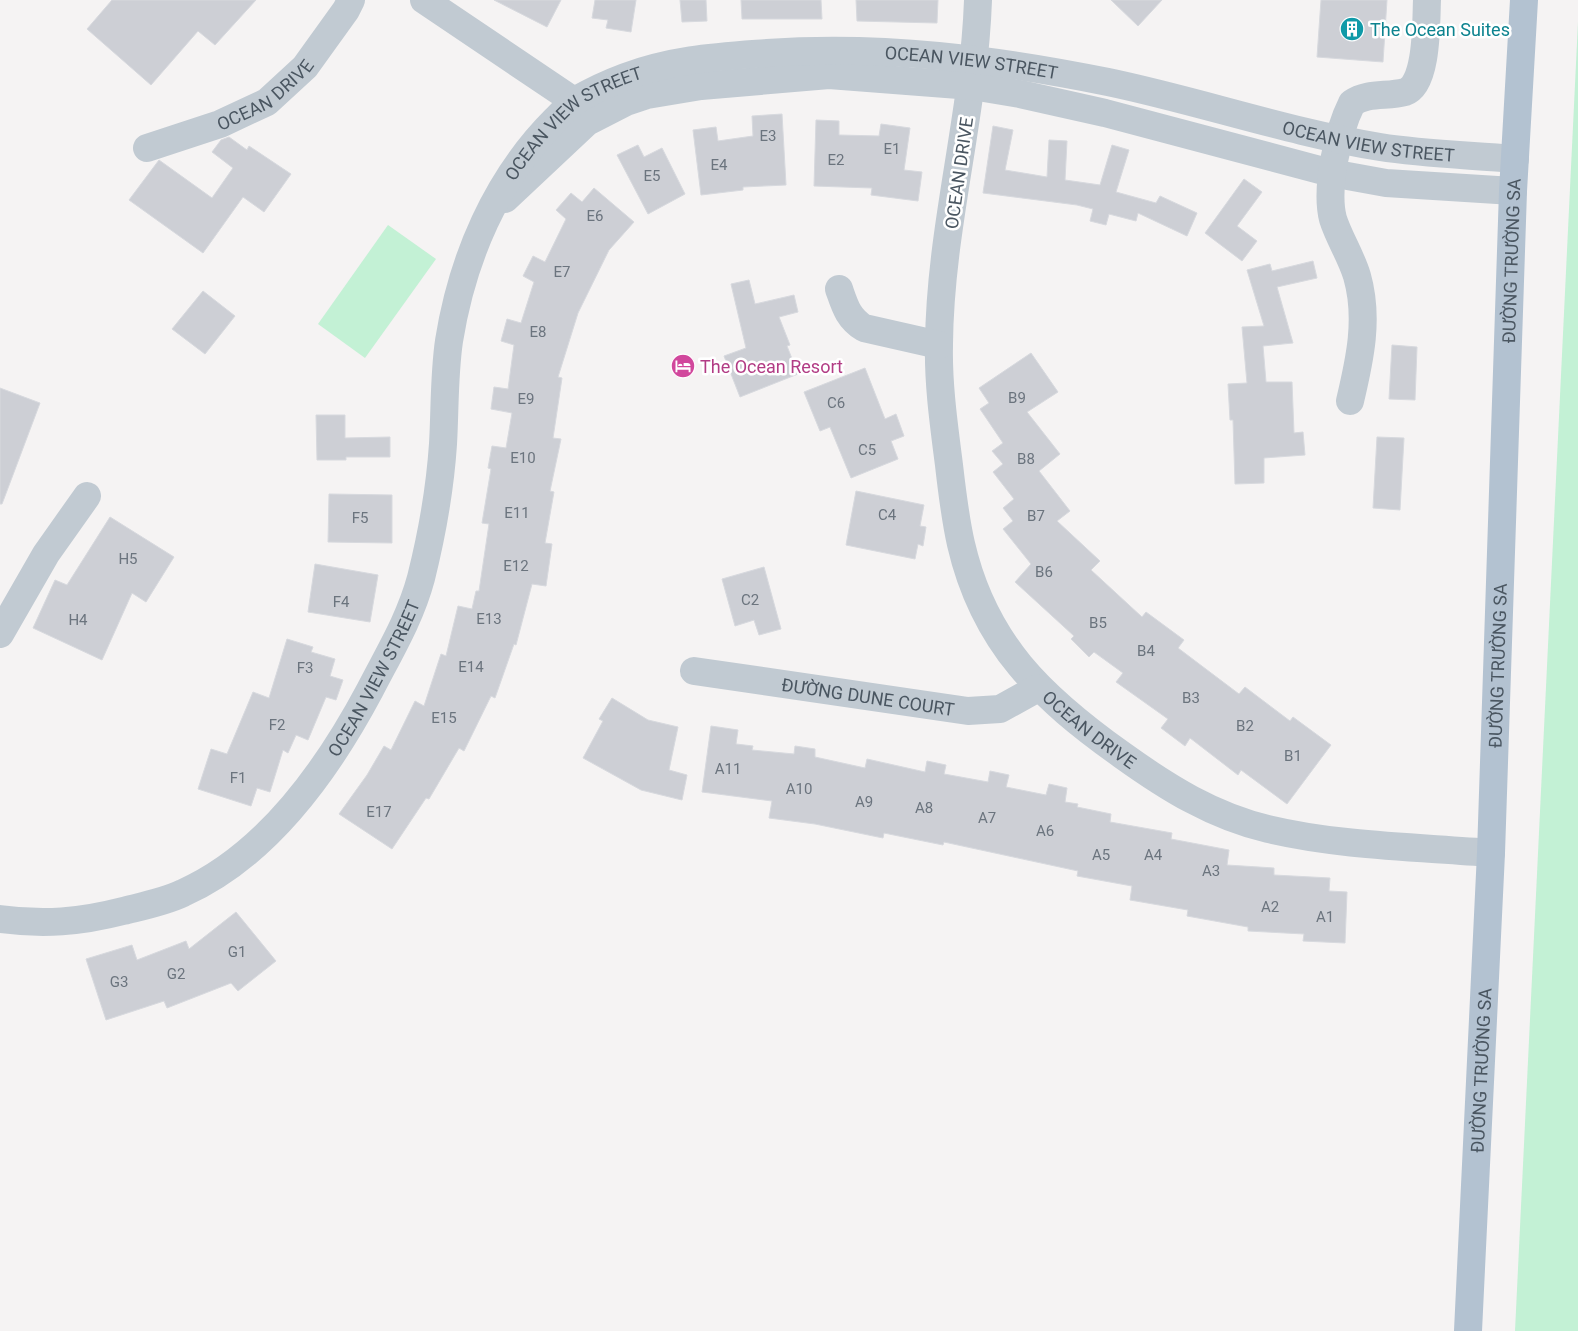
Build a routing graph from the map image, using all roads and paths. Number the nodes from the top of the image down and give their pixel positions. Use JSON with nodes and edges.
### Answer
{"nodes":[{"id":1,"x":351,"y":0,"type":"edge"},
{"id":2,"x":424,"y":0,"type":"edge"},
{"id":3,"x":978,"y":0,"type":"edge"},
{"id":4,"x":1427,"y":0,"type":"edge"},
{"id":5,"x":1524,"y":0,"type":"edge"},
{"id":6,"x":975,"y":58,"type":"junction"},
{"id":7,"x":972,"y":86,"type":"junction"},
{"id":8,"x":581,"y":112,"type":"junction"},
{"id":9,"x":1339,"y":138,"type":"junction"},
{"id":10,"x":147,"y":148,"type":"dead end"},
{"id":11,"x":1515,"y":159,"type":"junction"},
{"id":12,"x":1331,"y":173,"type":"junction"},
{"id":13,"x":1513,"y":191,"type":"junction"},
{"id":14,"x":839,"y":289,"type":"dead end"},
{"id":15,"x":939,"y":345,"type":"junction"},
{"id":16,"x":1350,"y":400,"type":"dead end"},
{"id":17,"x":88,"y":496,"type":"dead end"},
{"id":18,"x":0,"y":634,"type":"edge"},
{"id":19,"x":694,"y":671,"type":"dead end"},
{"id":20,"x":1038,"y":688,"type":"junction"},
{"id":21,"x":1492,"y":853,"type":"junction"},
{"id":22,"x":0,"y":919,"type":"edge"},
{"id":23,"x":1468,"y":1331,"type":"edge"}],
"edges":[{"from":1,"to":10,"type":"street","name":"OCEAN DRIVE"},
{"from":2,"to":8,"type":"street"},
{"from":3,"to":6,"type":"street","name":"OCEAN DRIVE"},
{"from":4,"to":9,"type":"street"},
{"from":5,"to":11,"type":"main road","name":"ĐƯỜNG TRƯỜNG SA"},
{"from":6,"to":7,"type":"street","name":"OCEAN DRIVE"},
{"from":6,"to":8,"type":"street","name":"OCEAN VIEW STREET"},
{"from":6,"to":9,"type":"street","name":"OCEAN VIEW STREET"},
{"from":7,"to":8,"type":"street","name":"OCEAN VIEW STREET"},
{"from":7,"to":12,"type":"street","name":"OCEAN VIEW STREET"},
{"from":7,"to":15,"type":"street","name":"OCEAN DRIVE"},
{"from":8,"to":22,"type":"street","name":"OCEAN VIEW STREET"},
{"from":9,"to":11,"type":"street","name":"OCEAN VIEW STREET"},
{"from":9,"to":12,"type":"street"},
{"from":11,"to":13,"type":"main road","name":"ĐƯỜNG TRƯỜNG SA"},
{"from":12,"to":13,"type":"street","name":"OCEAN VIEW STREET"},
{"from":12,"to":16,"type":"street"},
{"from":13,"to":21,"type":"main road","name":"ĐƯỜNG TRƯỜNG SA"},
{"from":14,"to":15,"type":"street"},
{"from":15,"to":20,"type":"street","name":"OCEAN DRIVE"},
{"from":17,"to":18,"type":"street"},
{"from":19,"to":20,"type":"street","name":"ĐƯỜNG DUNE COURT"},
{"from":20,"to":21,"type":"street","name":"OCEAN DRIVE"},
{"from":21,"to":23,"type":"main road","name":"ĐƯỜNG TRƯỜNG SA"}]}
